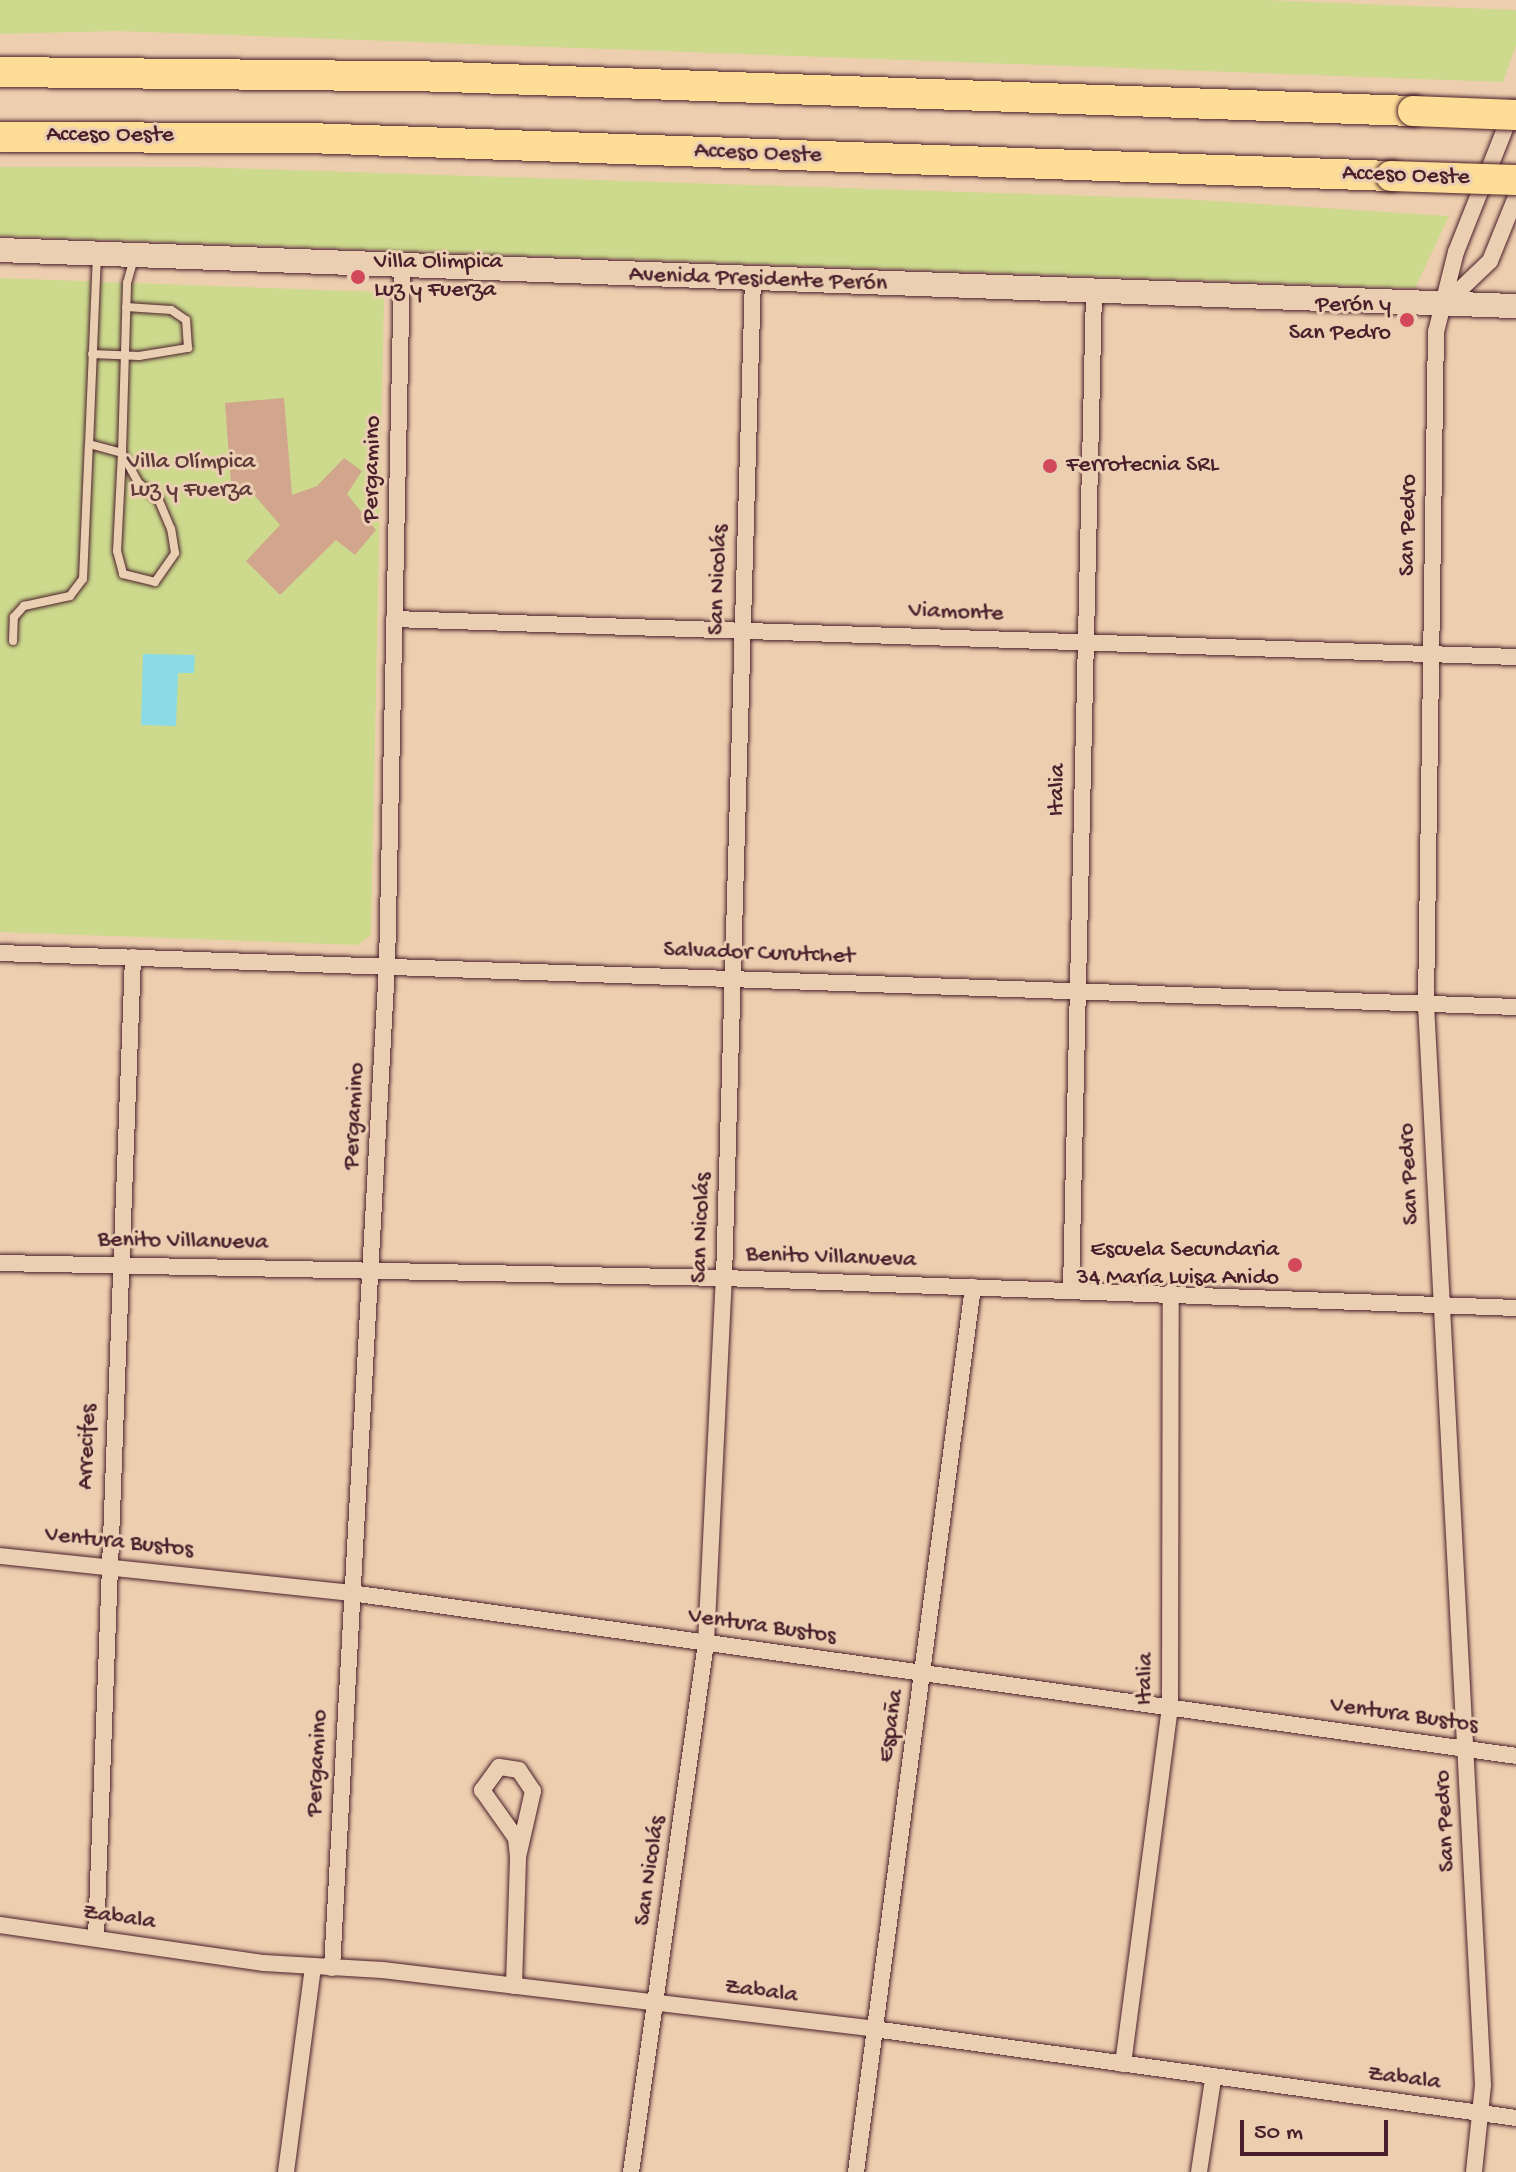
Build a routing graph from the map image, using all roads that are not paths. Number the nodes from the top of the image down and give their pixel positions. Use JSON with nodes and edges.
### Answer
{"nodes":[{"id":1,"x":0,"y":72,"type":"edge"},
{"id":2,"x":1516,"y":101,"type":"edge"},
{"id":3,"x":1516,"y":115,"type":"edge"},
{"id":4,"x":0,"y":137,"type":"edge"},
{"id":5,"x":1516,"y":180,"type":"edge"},
{"id":6,"x":1516,"y":197,"type":"edge"},
{"id":7,"x":0,"y":250,"type":"edge"},
{"id":8,"x":97,"y":254,"type":"junction"},
{"id":9,"x":135,"y":255,"type":"junction"},
{"id":10,"x":402,"y":267,"type":"junction"},
{"id":11,"x":753,"y":279,"type":"junction"},
{"id":12,"x":1094,"y":292,"type":"junction"},
{"id":13,"x":1445,"y":304,"type":"junction"},
{"id":14,"x":1516,"y":306,"type":"edge"},
{"id":15,"x":126,"y":307,"type":"junction"},
{"id":16,"x":92,"y":354,"type":"junction"},
{"id":17,"x":125,"y":356,"type":"junction"},
{"id":18,"x":89,"y":444,"type":"junction"},
{"id":19,"x":122,"y":453,"type":"junction"},
{"id":20,"x":394,"y":619,"type":"junction"},
{"id":21,"x":741,"y":631,"type":"junction"},
{"id":22,"x":13,"y":641,"type":"dead end"},
{"id":23,"x":1085,"y":641,"type":"junction"},
{"id":24,"x":1431,"y":653,"type":"junction"},
{"id":25,"x":1516,"y":657,"type":"edge"},
{"id":26,"x":0,"y":953,"type":"edge"},
{"id":27,"x":133,"y":957,"type":"junction"},
{"id":28,"x":387,"y":967,"type":"junction"},
{"id":29,"x":733,"y":976,"type":"junction"},
{"id":30,"x":1078,"y":989,"type":"junction"},
{"id":31,"x":1426,"y":1003,"type":"junction"},
{"id":32,"x":1516,"y":1007,"type":"edge"},
{"id":33,"x":0,"y":1263,"type":"edge"},
{"id":34,"x":119,"y":1266,"type":"junction"},
{"id":35,"x":370,"y":1268,"type":"junction"},
{"id":36,"x":724,"y":1278,"type":"junction"},
{"id":37,"x":973,"y":1287,"type":"junction"},
{"id":38,"x":1071,"y":1289,"type":"junction"},
{"id":39,"x":1171,"y":1292,"type":"junction"},
{"id":40,"x":1440,"y":1305,"type":"junction"},
{"id":41,"x":1516,"y":1308,"type":"edge"},
{"id":42,"x":0,"y":1556,"type":"edge"},
{"id":43,"x":107,"y":1563,"type":"junction"},
{"id":44,"x":351,"y":1593,"type":"junction"},
{"id":45,"x":706,"y":1643,"type":"junction"},
{"id":46,"x":924,"y":1673,"type":"junction"},
{"id":47,"x":1170,"y":1708,"type":"junction"},
{"id":48,"x":1467,"y":1749,"type":"junction"},
{"id":49,"x":1516,"y":1756,"type":"edge"},
{"id":50,"x":518,"y":1857,"type":"junction"},
{"id":51,"x":0,"y":1925,"type":"edge"},
{"id":52,"x":96,"y":1938,"type":"junction"},
{"id":53,"x":313,"y":1968,"type":"junction"},
{"id":54,"x":332,"y":1968,"type":"junction"},
{"id":55,"x":514,"y":1986,"type":"junction"},
{"id":56,"x":657,"y":2004,"type":"junction"},
{"id":57,"x":874,"y":2029,"type":"junction"},
{"id":58,"x":1123,"y":2064,"type":"junction"},
{"id":59,"x":1213,"y":2079,"type":"junction"},
{"id":60,"x":1483,"y":2113,"type":"junction"},
{"id":61,"x":1516,"y":2118,"type":"edge"},
{"id":62,"x":286,"y":2172,"type":"edge"},
{"id":63,"x":631,"y":2172,"type":"edge"},
{"id":64,"x":856,"y":2172,"type":"edge"},
{"id":65,"x":1199,"y":2172,"type":"edge"},
{"id":66,"x":1474,"y":2172,"type":"edge"}],
"edges":[{"from":1,"to":3,"type":"highway","bridge":true},
{"from":2,"to":13,"type":"street","name":"San Pedro"},
{"from":4,"to":5,"type":"highway","name":"Acceso Oeste","bridge":true},
{"from":6,"to":13,"type":"street"},
{"from":7,"to":8,"type":"street","name":"Avenida Presidente Perón"},
{"from":8,"to":9,"type":"street","name":"Avenida Presidente Perón"},
{"from":8,"to":16,"type":"lane"},
{"from":9,"to":10,"type":"street","name":"Avenida Presidente Perón"},
{"from":9,"to":15,"type":"lane"},
{"from":10,"to":11,"type":"street","name":"Avenida Presidente Perón"},
{"from":10,"to":20,"type":"street","name":"Pergamino"},
{"from":11,"to":12,"type":"street","name":"Avenida Presidente Perón"},
{"from":11,"to":21,"type":"street","name":"San Nicolás"},
{"from":12,"to":13,"type":"street","name":"Avenida Presidente Perón"},
{"from":12,"to":23,"type":"street","name":"Italia"},
{"from":13,"to":14,"type":"street","name":"Avenida Presidente Perón"},
{"from":13,"to":24,"type":"street","name":"San Pedro"},
{"from":15,"to":17,"type":"lane"},
{"from":15,"to":17,"type":"lane"},
{"from":16,"to":17,"type":"lane"},
{"from":16,"to":18,"type":"lane"},
{"from":17,"to":19,"type":"lane"},
{"from":18,"to":19,"type":"lane"},
{"from":18,"to":22,"type":"lane"},
{"from":19,"to":19,"type":"lane"},
{"from":20,"to":21,"type":"street","name":"Viamonte"},
{"from":20,"to":28,"type":"street","name":"Pergamino"},
{"from":21,"to":23,"type":"street","name":"Viamonte"},
{"from":21,"to":29,"type":"street","name":"San Nicolás"},
{"from":23,"to":24,"type":"street","name":"Viamonte"},
{"from":23,"to":30,"type":"street","name":"Italia"},
{"from":24,"to":25,"type":"street","name":"Viamonte"},
{"from":24,"to":31,"type":"street","name":"San Pedro"},
{"from":26,"to":27,"type":"street","name":"Salvador Curutchet"},
{"from":27,"to":28,"type":"street","name":"Salvador Curutchet"},
{"from":27,"to":34,"type":"street","name":"Arrecifes"},
{"from":28,"to":29,"type":"street","name":"Salvador Curutchet"},
{"from":28,"to":35,"type":"street","name":"Pergamino"},
{"from":29,"to":30,"type":"street","name":"Salvador Curutchet"},
{"from":29,"to":36,"type":"street","name":"San Nicolás"},
{"from":30,"to":31,"type":"street","name":"Salvador Curutchet"},
{"from":30,"to":38,"type":"street","name":"Italia"},
{"from":31,"to":32,"type":"street","name":"Salvador Curutchet"},
{"from":31,"to":40,"type":"street","name":"San Pedro"},
{"from":33,"to":34,"type":"street","name":"Benito Villanueva"},
{"from":34,"to":35,"type":"street","name":"Benito Villanueva"},
{"from":34,"to":43,"type":"street","name":"Arrecifes"},
{"from":35,"to":36,"type":"street","name":"Benito Villanueva"},
{"from":35,"to":44,"type":"street","name":"Pergamino"},
{"from":36,"to":37,"type":"street","name":"Benito Villanueva"},
{"from":36,"to":45,"type":"street","name":"San Nicolás"},
{"from":37,"to":38,"type":"street","name":"Benito Villanueva"},
{"from":37,"to":46,"type":"street","name":"España"},
{"from":38,"to":39,"type":"street","name":"Benito Villanueva"},
{"from":39,"to":40,"type":"street","name":"Benito Villanueva"},
{"from":39,"to":47,"type":"street","name":"Italia"},
{"from":40,"to":41,"type":"street","name":"Benito Villanueva"},
{"from":40,"to":48,"type":"street","name":"San Pedro"},
{"from":42,"to":43,"type":"street","name":"Ventura Bustos"},
{"from":43,"to":44,"type":"street","name":"Ventura Bustos"},
{"from":43,"to":52,"type":"street","name":"Arrecifes"},
{"from":44,"to":45,"type":"street","name":"Ventura Bustos"},
{"from":44,"to":54,"type":"street","name":"Pergamino"},
{"from":45,"to":46,"type":"street","name":"Ventura Bustos"},
{"from":45,"to":56,"type":"street","name":"San Nicolás"},
{"from":46,"to":47,"type":"street","name":"Ventura Bustos"},
{"from":46,"to":57,"type":"street","name":"España"},
{"from":47,"to":48,"type":"street","name":"Ventura Bustos"},
{"from":47,"to":58,"type":"street","name":"Italia"},
{"from":48,"to":49,"type":"street","name":"Ventura Bustos"},
{"from":48,"to":60,"type":"street","name":"San Pedro"},
{"from":50,"to":50,"type":"street"},
{"from":50,"to":55,"type":"street"},
{"from":51,"to":52,"type":"street","name":"Zabala"},
{"from":52,"to":53,"type":"street","name":"Zabala"},
{"from":53,"to":54,"type":"street","name":"Zabala"},
{"from":53,"to":62,"type":"street"},
{"from":54,"to":55,"type":"street","name":"Zabala"},
{"from":55,"to":56,"type":"street","name":"Zabala"},
{"from":56,"to":57,"type":"street","name":"Zabala"},
{"from":56,"to":63,"type":"street","name":"San Nicolás"},
{"from":57,"to":58,"type":"street","name":"Zabala"},
{"from":57,"to":64,"type":"street","name":"España"},
{"from":58,"to":59,"type":"street","name":"Zabala"},
{"from":59,"to":60,"type":"street","name":"Zabala"},
{"from":59,"to":65,"type":"street"},
{"from":60,"to":61,"type":"street","name":"Zabala"},
{"from":60,"to":66,"type":"street","name":"San Pedro"}]}
